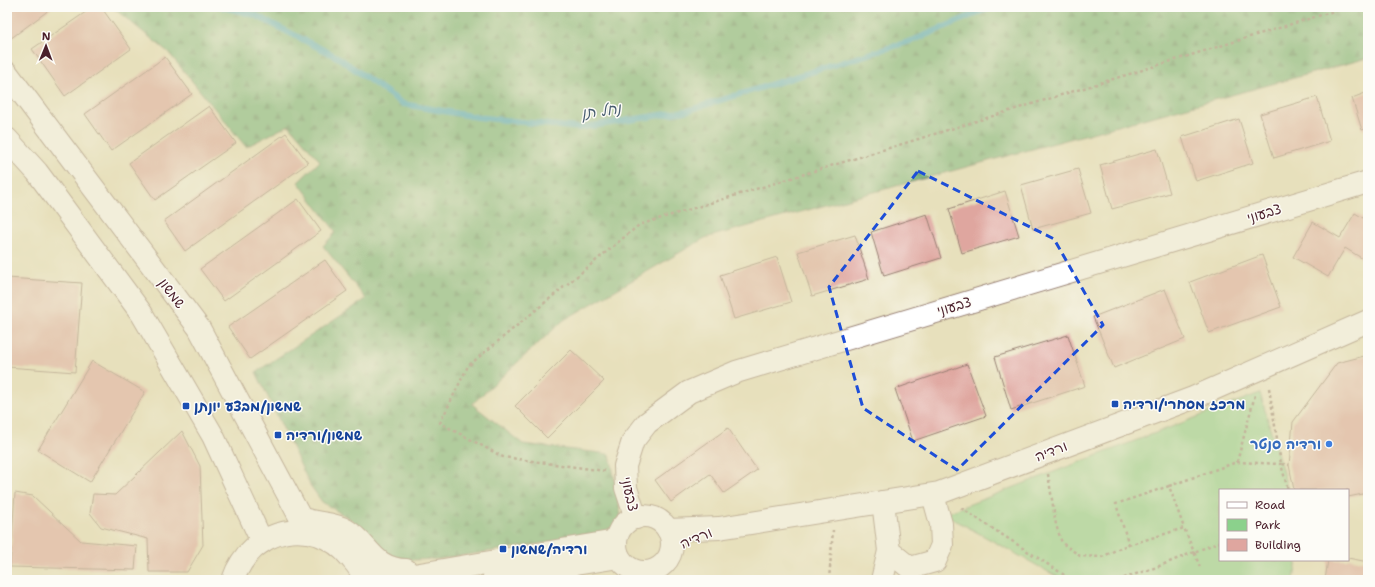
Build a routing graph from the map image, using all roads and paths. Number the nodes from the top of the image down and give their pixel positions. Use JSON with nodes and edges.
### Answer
{"nodes":[{"id":1,"x":1347,"y":7,"type":"edge"},
{"id":2,"x":7,"y":73,"type":"edge"},
{"id":3,"x":7,"y":140,"type":"edge"},
{"id":4,"x":1368,"y":182,"type":"edge"},
{"id":5,"x":1368,"y":321,"type":"edge"},
{"id":6,"x":1264,"y":367,"type":"junction"},
{"id":7,"x":1045,"y":454,"type":"junction"},
{"id":8,"x":1237,"y":462,"type":"junction"},
{"id":9,"x":1281,"y":464,"type":"junction"},
{"id":10,"x":1289,"y":465,"type":"dead end"},
{"id":11,"x":625,"y":474,"type":"junction"},
{"id":12,"x":1168,"y":486,"type":"junction"},
{"id":13,"x":1288,"y":489,"type":"edge"},
{"id":14,"x":936,"y":494,"type":"junction"},
{"id":15,"x":883,"y":502,"type":"junction"},
{"id":16,"x":834,"y":510,"type":"junction"},
{"id":17,"x":636,"y":518,"type":"junction"},
{"id":18,"x":304,"y":525,"type":"junction"},
{"id":19,"x":1184,"y":528,"type":"junction"},
{"id":20,"x":670,"y":539,"type":"junction"},
{"id":21,"x":262,"y":542,"type":"junction"},
{"id":22,"x":1219,"y":542,"type":"edge"},
{"id":23,"x":1129,"y":545,"type":"junction"},
{"id":24,"x":617,"y":549,"type":"junction"},
{"id":25,"x":889,"y":551,"type":"junction"},
{"id":26,"x":1194,"y":552,"type":"junction"},
{"id":27,"x":1200,"y":568,"type":"dead end"},
{"id":28,"x":441,"y":570,"type":"junction"},
{"id":29,"x":646,"y":576,"type":"edge"},
{"id":30,"x":364,"y":577,"type":"edge"},
{"id":31,"x":233,"y":580,"type":"edge"},
{"id":32,"x":475,"y":580,"type":"edge"},
{"id":33,"x":829,"y":580,"type":"edge"},
{"id":34,"x":882,"y":580,"type":"edge"},
{"id":35,"x":1072,"y":580,"type":"edge"},
{"id":36,"x":1118,"y":580,"type":"edge"}],
"edges":[{"from":1,"to":11,"type":"path"},
{"from":2,"to":18,"type":"street","name":"שמשון"},
{"from":3,"to":21,"type":"street"},
{"from":4,"to":11,"type":"street","name":"צבעוני"},
{"from":5,"to":6,"type":"street","name":"ורדיה"},
{"from":6,"to":7,"type":"street","name":"ורדיה"},
{"from":6,"to":8,"type":"path"},
{"from":6,"to":9,"type":"path"},
{"from":7,"to":14,"type":"street","name":"ורדיה"},
{"from":7,"to":23,"type":"path"},
{"from":8,"to":9,"type":"path"},
{"from":8,"to":12,"type":"path"},
{"from":9,"to":10,"type":"path"},
{"from":9,"to":13,"type":"path"},
{"from":11,"to":17,"type":"street","name":"צבעוני"},
{"from":12,"to":19,"type":"path"},
{"from":12,"to":23,"type":"path"},
{"from":14,"to":15,"type":"street","name":"ורדיה"},
{"from":14,"to":25,"type":"street"},
{"from":14,"to":35,"type":"path"},
{"from":15,"to":16,"type":"street","name":"ורדיה"},
{"from":15,"to":25,"type":"street"},
{"from":16,"to":20,"type":"street","name":"ורדיה"},
{"from":16,"to":33,"type":"path"},
{"from":17,"to":20,"type":"street"},
{"from":17,"to":24,"type":"street"},
{"from":18,"to":21,"type":"street"},
{"from":18,"to":28,"type":"street"},
{"from":18,"to":30,"type":"street"},
{"from":19,"to":23,"type":"path"},
{"from":19,"to":26,"type":"path"},
{"from":20,"to":29,"type":"street"},
{"from":21,"to":31,"type":"street"},
{"from":22,"to":26,"type":"path"},
{"from":24,"to":28,"type":"street"},
{"from":24,"to":29,"type":"street"},
{"from":24,"to":32,"type":"street"},
{"from":25,"to":34,"type":"street"},
{"from":26,"to":27,"type":"path"},
{"from":26,"to":36,"type":"path"},
{"from":28,"to":30,"type":"street"}]}
